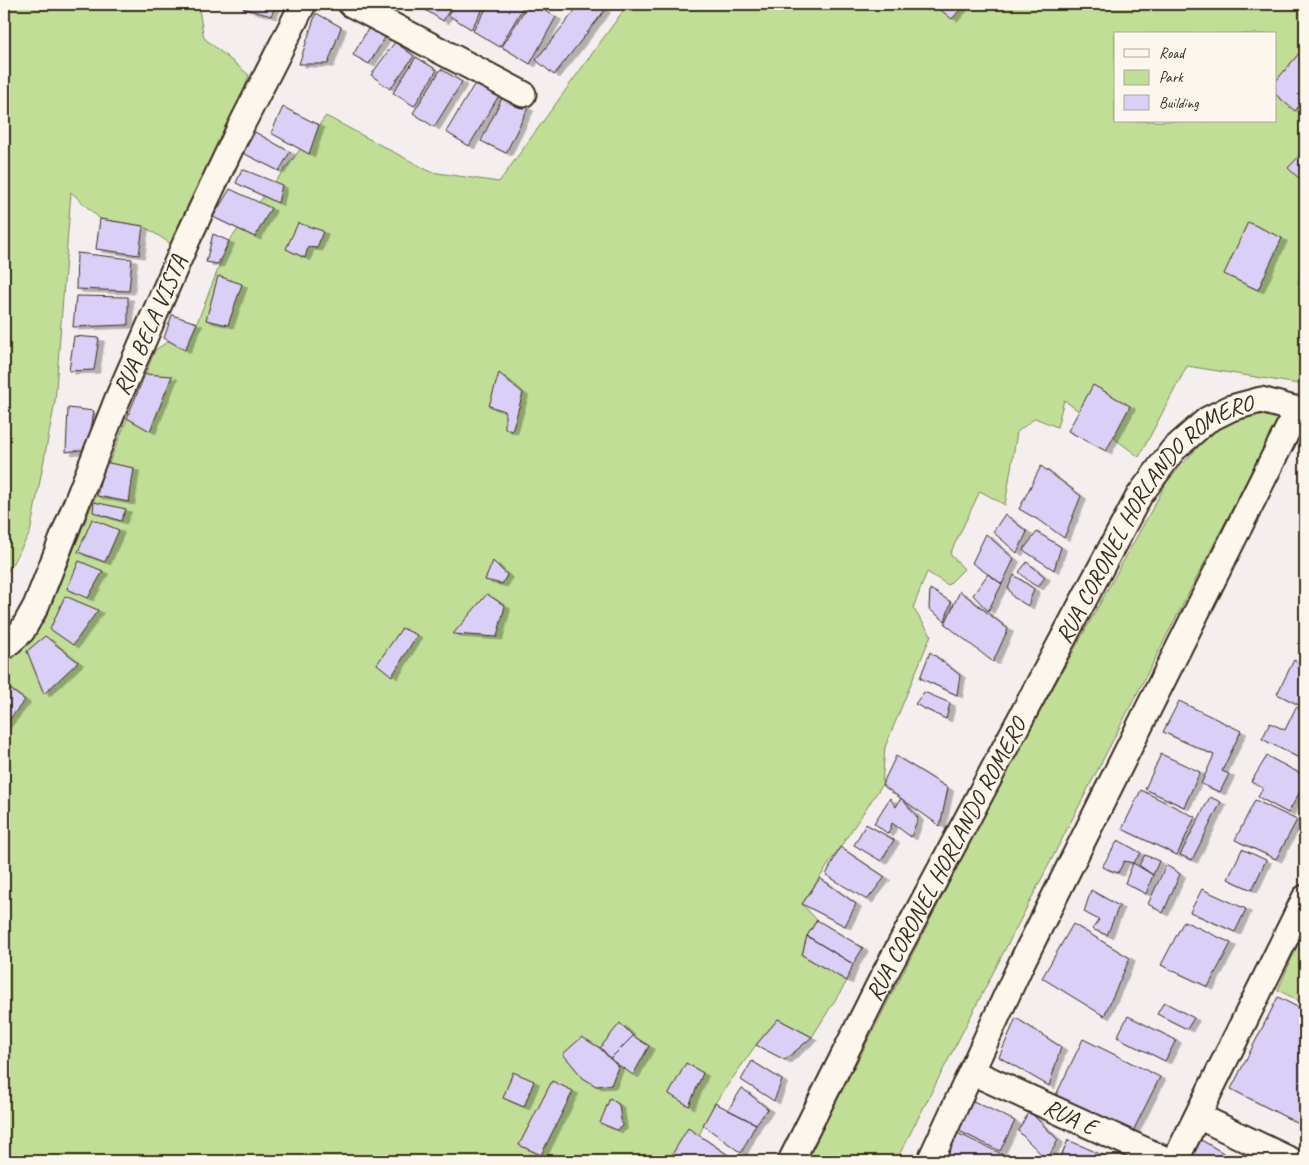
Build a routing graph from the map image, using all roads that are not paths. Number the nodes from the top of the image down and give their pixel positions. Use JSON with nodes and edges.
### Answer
{"nodes":[{"id":1,"x":303,"y":4,"type":"edge"},
{"id":2,"x":352,"y":4,"type":"edge"},
{"id":3,"x":523,"y":94,"type":"dead end"},
{"id":4,"x":1302,"y":410,"type":"edge"},
{"id":5,"x":4,"y":647,"type":"edge"},
{"id":6,"x":1305,"y":898,"type":"edge"},
{"id":7,"x":972,"y":1072,"type":"junction"},
{"id":8,"x":1198,"y":1116,"type":"junction"},
{"id":9,"x":791,"y":1161,"type":"edge"},
{"id":10,"x":930,"y":1161,"type":"edge"},
{"id":11,"x":1168,"y":1161,"type":"edge"},
{"id":12,"x":1175,"y":1161,"type":"edge"},
{"id":13,"x":1292,"y":1161,"type":"edge"}],
"edges":[{"from":1,"to":5,"type":"street","name":"RUA BELA VISTA"},
{"from":2,"to":3,"type":"street"},
{"from":4,"to":7,"type":"street","name":"RUA CORONEL HORLANDO ROMERO"},
{"from":4,"to":9,"type":"street","name":"RUA CORONEL HORLANDO ROMERO"},
{"from":6,"to":8,"type":"street"},
{"from":7,"to":10,"type":"street","name":"RUA CORONEL HORLANDO ROMERO"},
{"from":7,"to":11,"type":"street","name":"RUA E"},
{"from":8,"to":12,"type":"street"},
{"from":8,"to":13,"type":"street"}]}
